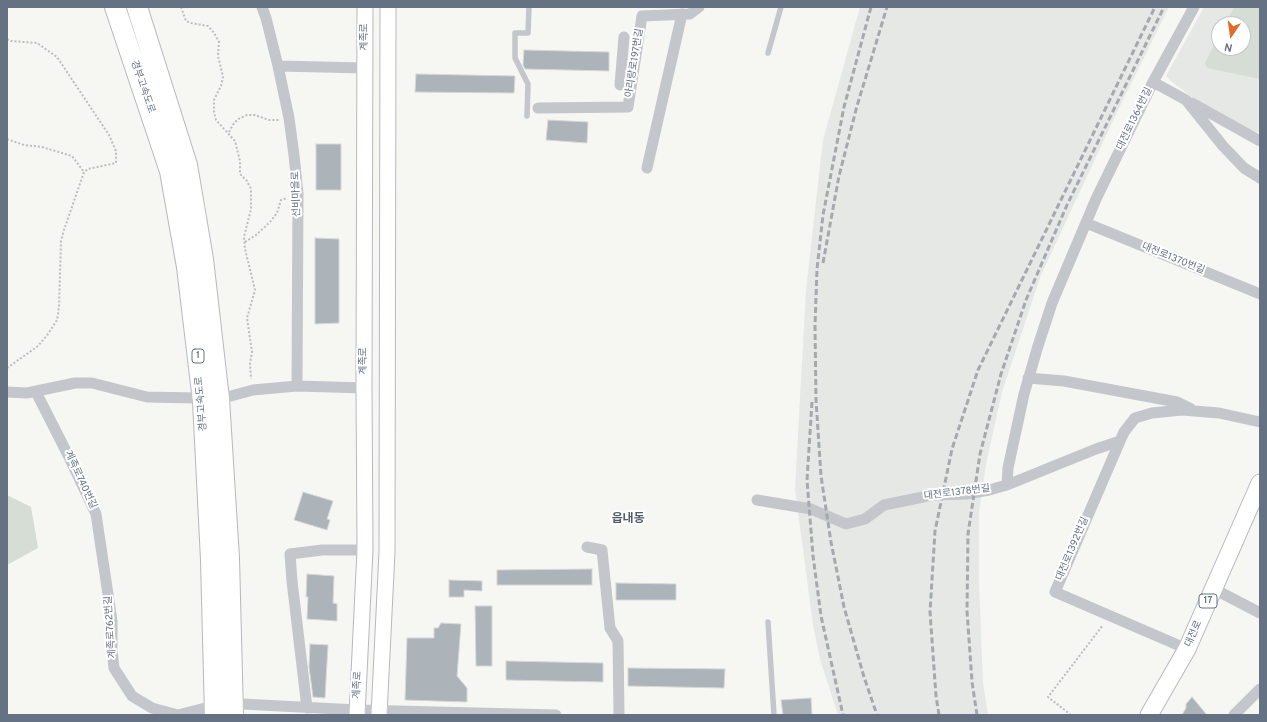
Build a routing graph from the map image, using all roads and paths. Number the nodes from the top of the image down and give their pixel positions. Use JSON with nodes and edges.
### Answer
{"nodes":[{"id":1,"x":115,"y":7,"type":"edge"},
{"id":2,"x":137,"y":7,"type":"edge"},
{"id":3,"x":181,"y":7,"type":"edge"},
{"id":4,"x":262,"y":7,"type":"edge"},
{"id":5,"x":365,"y":7,"type":"edge"},
{"id":6,"x":388,"y":7,"type":"edge"},
{"id":7,"x":528,"y":7,"type":"edge"},
{"id":8,"x":699,"y":7,"type":"edge"},
{"id":9,"x":781,"y":7,"type":"edge"},
{"id":10,"x":1194,"y":7,"type":"edge"},
{"id":11,"x":682,"y":14,"type":"junction"},
{"id":12,"x":624,"y":37,"type":"dead end"},
{"id":13,"x":7,"y":38,"type":"edge"},
{"id":14,"x":768,"y":53,"type":"dead end"},
{"id":15,"x":278,"y":66,"type":"junction"},
{"id":16,"x":365,"y":68,"type":"junction"},
{"id":17,"x":1153,"y":82,"type":"junction"},
{"id":18,"x":620,"y":85,"type":"dead end"},
{"id":19,"x":1186,"y":100,"type":"junction"},
{"id":20,"x":538,"y":108,"type":"dead end"},
{"id":21,"x":527,"y":116,"type":"dead end"},
{"id":22,"x":283,"y":120,"type":"dead end"},
{"id":23,"x":228,"y":132,"type":"junction"},
{"id":24,"x":7,"y":139,"type":"edge"},
{"id":25,"x":1260,"y":140,"type":"edge"},
{"id":26,"x":647,"y":168,"type":"dead end"},
{"id":27,"x":84,"y":172,"type":"junction"},
{"id":28,"x":1260,"y":178,"type":"edge"},
{"id":29,"x":298,"y":194,"type":"junction"},
{"id":30,"x":1086,"y":223,"type":"junction"},
{"id":31,"x":245,"y":242,"type":"junction"},
{"id":32,"x":1260,"y":294,"type":"edge"},
{"id":33,"x":7,"y":368,"type":"edge"},
{"id":34,"x":1028,"y":378,"type":"junction"},
{"id":35,"x":297,"y":386,"type":"junction"},
{"id":36,"x":364,"y":388,"type":"junction"},
{"id":37,"x":253,"y":390,"type":"junction"},
{"id":38,"x":7,"y":392,"type":"edge"},
{"id":39,"x":36,"y":392,"type":"junction"},
{"id":40,"x":227,"y":397,"type":"dead end"},
{"id":41,"x":196,"y":398,"type":"dead end"},
{"id":42,"x":1193,"y":410,"type":"junction"},
{"id":43,"x":1260,"y":422,"type":"edge"},
{"id":44,"x":1120,"y":440,"type":"junction"},
{"id":45,"x":1260,"y":483,"type":"edge"},
{"id":46,"x":1007,"y":485,"type":"junction"},
{"id":47,"x":757,"y":500,"type":"dead end"},
{"id":48,"x":588,"y":547,"type":"dead end"},
{"id":49,"x":365,"y":550,"type":"junction"},
{"id":50,"x":106,"y":574,"type":"joint"},
{"id":51,"x":1214,"y":589,"type":"junction"},
{"id":52,"x":1260,"y":613,"type":"edge"},
{"id":53,"x":1110,"y":616,"type":"junction"},
{"id":54,"x":768,"y":622,"type":"dead end"},
{"id":55,"x":1187,"y":649,"type":"junction"},
{"id":56,"x":1260,"y":689,"type":"edge"},
{"id":57,"x":307,"y":708,"type":"junction"},
{"id":58,"x":238,"y":709,"type":"edge"},
{"id":59,"x":214,"y":711,"type":"edge"},
{"id":60,"x":357,"y":713,"type":"edge"},
{"id":61,"x":379,"y":713,"type":"edge"},
{"id":62,"x":178,"y":715,"type":"edge"},
{"id":63,"x":556,"y":715,"type":"edge"},
{"id":64,"x":619,"y":715,"type":"edge"},
{"id":65,"x":774,"y":715,"type":"edge"},
{"id":66,"x":1071,"y":715,"type":"edge"},
{"id":67,"x":1149,"y":715,"type":"edge"},
{"id":68,"x":1234,"y":715,"type":"edge"}],
"edges":[{"from":1,"to":59,"type":"highway","name":"경부고속도로","number":"1"},
{"from":2,"to":58,"type":"highway","name":"경부고속도로","number":"1"},
{"from":3,"to":23,"type":"path"},
{"from":4,"to":15,"type":"street","name":"선비마을로"},
{"from":5,"to":16,"type":"main road","name":"계족로"},
{"from":6,"to":61,"type":"main road"},
{"from":7,"to":21,"type":"lane"},
{"from":8,"to":11,"type":"street","name":"아리랑로197번길"},
{"from":9,"to":14,"type":"lane"},
{"from":10,"to":17,"type":"street"},
{"from":11,"to":20,"type":"street","name":"아리랑로197번길"},
{"from":11,"to":26,"type":"street"},
{"from":12,"to":18,"type":"street"},
{"from":13,"to":27,"type":"path"},
{"from":15,"to":16,"type":"street"},
{"from":15,"to":29,"type":"street","name":"선비마을로"},
{"from":16,"to":36,"type":"main road","name":"계족로"},
{"from":17,"to":19,"type":"street","name":"대전로1364번길"},
{"from":17,"to":30,"type":"street","name":"대전로1364번길"},
{"from":19,"to":25,"type":"street"},
{"from":19,"to":28,"type":"street","name":"대전로1364번길"},
{"from":22,"to":23,"type":"path"},
{"from":23,"to":31,"type":"path"},
{"from":24,"to":27,"type":"path"},
{"from":27,"to":33,"type":"path"},
{"from":29,"to":31,"type":"path"},
{"from":29,"to":35,"type":"street","name":"선비마을로"},
{"from":30,"to":32,"type":"street","name":"대전로1370번길"},
{"from":30,"to":34,"type":"street","name":"대전로1364번길"},
{"from":31,"to":37,"type":"path"},
{"from":34,"to":42,"type":"street"},
{"from":34,"to":46,"type":"street","name":"대전로1364번길"},
{"from":35,"to":36,"type":"street"},
{"from":35,"to":37,"type":"street"},
{"from":36,"to":49,"type":"main road","name":"계족로"},
{"from":37,"to":40,"type":"street"},
{"from":38,"to":39,"type":"street"},
{"from":39,"to":41,"type":"street"},
{"from":39,"to":50,"type":"street","name":"계족로740번길"},
{"from":42,"to":43,"type":"street"},
{"from":42,"to":44,"type":"street"},
{"from":44,"to":46,"type":"street","name":"대전로1378번길"},
{"from":44,"to":53,"type":"street","name":"대전로1392번길"},
{"from":45,"to":51,"type":"main road","name":"대전로","number":"17"},
{"from":46,"to":47,"type":"street","name":"대전로1378번길"},
{"from":48,"to":64,"type":"street"},
{"from":49,"to":57,"type":"street"},
{"from":49,"to":60,"type":"main road","name":"계족로"},
{"from":50,"to":62,"type":"street","name":"계족로762번길"},
{"from":51,"to":52,"type":"street"},
{"from":51,"to":55,"type":"main road","name":"대전로","number":"17"},
{"from":53,"to":55,"type":"street","name":"대전로1392번길"},
{"from":53,"to":66,"type":"path"},
{"from":54,"to":65,"type":"lane"},
{"from":55,"to":67,"type":"main road","name":"대전로","number":"17"},
{"from":56,"to":68,"type":"street"},
{"from":57,"to":58,"type":"street"},
{"from":57,"to":60,"type":"street"},
{"from":59,"to":62,"type":"street","name":"계족로762번길"},
{"from":60,"to":61,"type":"street"},
{"from":61,"to":63,"type":"street"}]}
